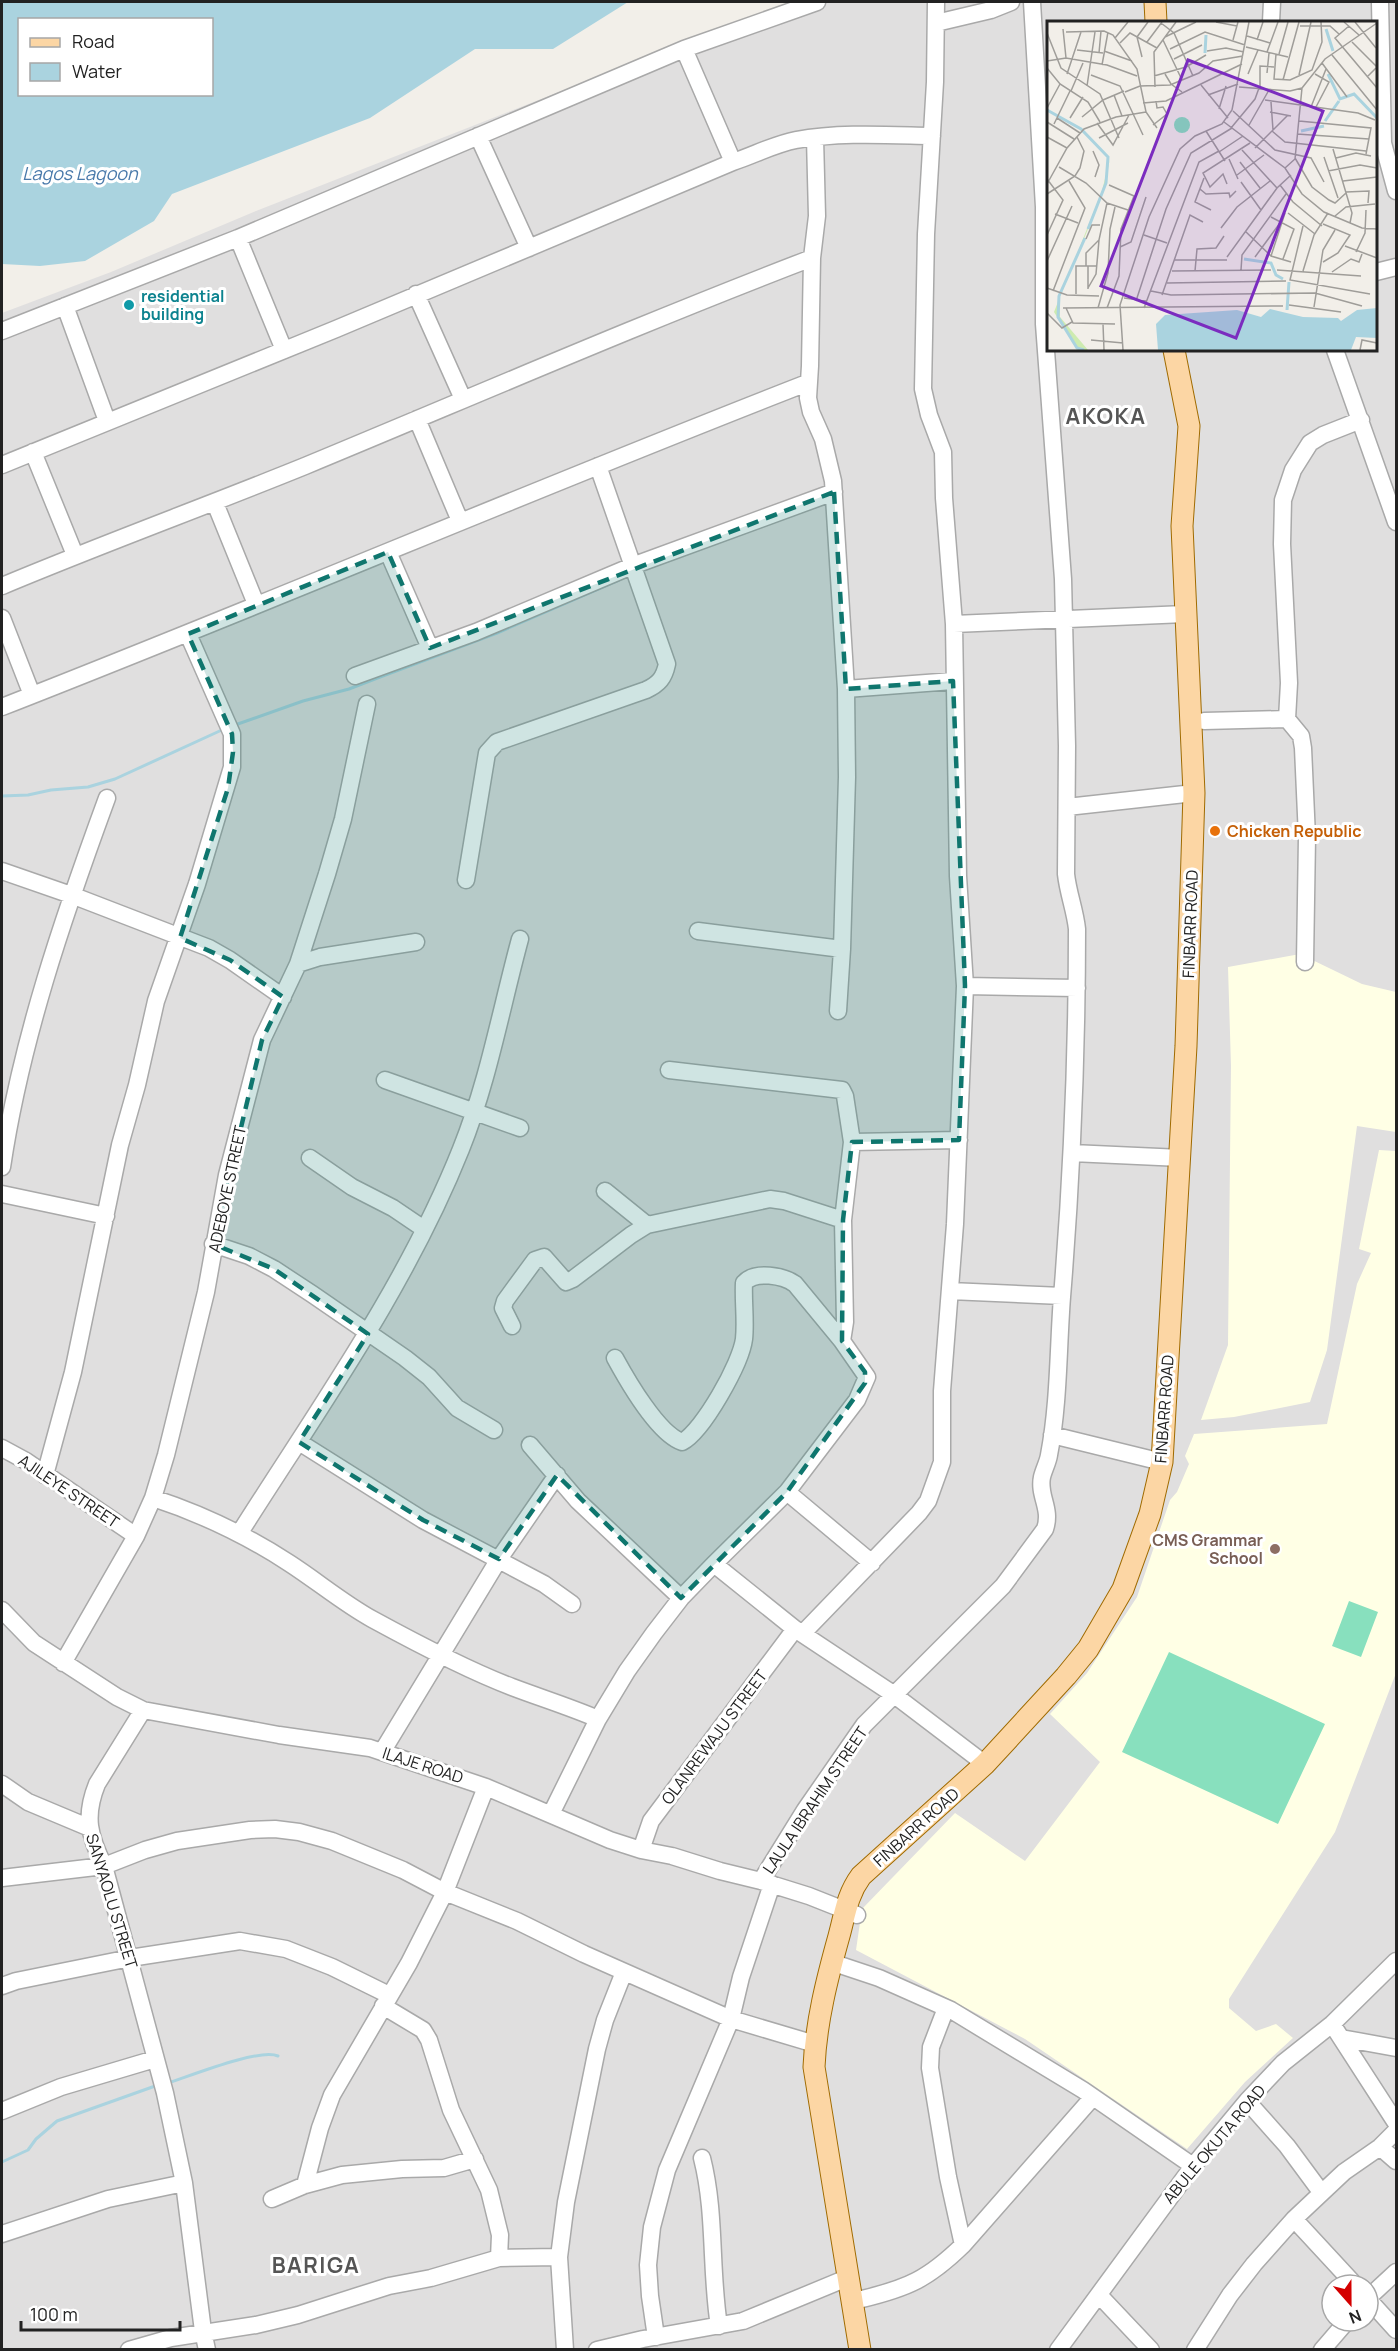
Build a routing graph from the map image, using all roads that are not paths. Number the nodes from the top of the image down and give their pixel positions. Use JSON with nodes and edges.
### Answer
{"nodes":[{"id":1,"x":817,"y":2,"type":"edge"},
{"id":2,"x":936,"y":2,"type":"edge"},
{"id":3,"x":1011,"y":2,"type":"edge"},
{"id":4,"x":1032,"y":2,"type":"edge"},
{"id":5,"x":1155,"y":2,"type":"edge"},
{"id":6,"x":1167,"y":2,"type":"edge"},
{"id":7,"x":1272,"y":2,"type":"edge"},
{"id":8,"x":1380,"y":2,"type":"edge"},
{"id":9,"x":1156,"y":21,"type":"edge"},
{"id":10,"x":1168,"y":21,"type":"edge"},
{"id":11,"x":1271,"y":21,"type":"edge"},
{"id":12,"x":936,"y":23,"type":"junction"},
{"id":13,"x":684,"y":49,"type":"junction"},
{"id":14,"x":1388,"y":56,"type":"edge"},
{"id":15,"x":478,"y":136,"type":"junction"},
{"id":16,"x":932,"y":136,"type":"junction"},
{"id":17,"x":815,"y":138,"type":"junction"},
{"id":18,"x":734,"y":162,"type":"junction"},
{"id":19,"x":1396,"y":191,"type":"edge"},
{"id":20,"x":238,"y":238,"type":"junction"},
{"id":21,"x":529,"y":248,"type":"junction"},
{"id":22,"x":813,"y":258,"type":"junction"},
{"id":23,"x":1396,"y":267,"type":"edge"},
{"id":24,"x":1377,"y":272,"type":"edge"},
{"id":25,"x":416,"y":294,"type":"junction"},
{"id":26,"x":65,"y":306,"type":"junction"},
{"id":27,"x":2,"y":331,"type":"edge"},
{"id":28,"x":284,"y":350,"type":"junction"},
{"id":29,"x":1174,"y":351,"type":"edge"},
{"id":30,"x":1186,"y":351,"type":"edge"},
{"id":31,"x":1335,"y":351,"type":"edge"},
{"id":32,"x":807,"y":383,"type":"junction"},
{"id":33,"x":463,"y":399,"type":"junction"},
{"id":34,"x":417,"y":419,"type":"junction"},
{"id":35,"x":1361,"y":420,"type":"junction"},
{"id":36,"x":106,"y":421,"type":"junction"},
{"id":37,"x":33,"y":452,"type":"junction"},
{"id":38,"x":2,"y":465,"type":"edge"},
{"id":39,"x":598,"y":466,"type":"junction"},
{"id":40,"x":834,"y":492,"type":"junction"},
{"id":41,"x":215,"y":503,"type":"junction"},
{"id":42,"x":460,"y":521,"type":"junction"},
{"id":43,"x":1396,"y":522,"type":"edge"},
{"id":44,"x":388,"y":552,"type":"junction"},
{"id":45,"x":75,"y":555,"type":"junction"},
{"id":46,"x":634,"y":573,"type":"junction"},
{"id":47,"x":2,"y":586,"type":"edge"},
{"id":48,"x":256,"y":604,"type":"junction"},
{"id":49,"x":1185,"y":614,"type":"junction"},
{"id":50,"x":2,"y":618,"type":"edge"},
{"id":51,"x":1064,"y":620,"type":"junction"},
{"id":52,"x":954,"y":624,"type":"junction"},
{"id":53,"x":188,"y":634,"type":"junction"},
{"id":54,"x":430,"y":648,"type":"junction"},
{"id":55,"x":355,"y":676,"type":"dead end"},
{"id":56,"x":953,"y":681,"type":"junction"},
{"id":57,"x":846,"y":689,"type":"junction"},
{"id":58,"x":32,"y":695,"type":"junction"},
{"id":59,"x":367,"y":704,"type":"dead end"},
{"id":60,"x":2,"y":707,"type":"edge"},
{"id":61,"x":1287,"y":719,"type":"junction"},
{"id":62,"x":1204,"y":721,"type":"junction"},
{"id":63,"x":1194,"y":793,"type":"junction"},
{"id":64,"x":107,"y":798,"type":"dead end"},
{"id":65,"x":1067,"y":807,"type":"junction"},
{"id":66,"x":2,"y":872,"type":"edge"},
{"id":67,"x":466,"y":880,"type":"dead end"},
{"id":68,"x":1198,"y":880,"type":"junction"},
{"id":69,"x":74,"y":896,"type":"junction"},
{"id":70,"x":698,"y":931,"type":"dead end"},
{"id":71,"x":180,"y":938,"type":"junction"},
{"id":72,"x":520,"y":939,"type":"dead end"},
{"id":73,"x":416,"y":942,"type":"dead end"},
{"id":74,"x":842,"y":949,"type":"junction"},
{"id":75,"x":1305,"y":962,"type":"dead end"},
{"id":76,"x":298,"y":964,"type":"junction"},
{"id":77,"x":965,"y":986,"type":"junction"},
{"id":78,"x":1077,"y":988,"type":"junction"},
{"id":79,"x":283,"y":997,"type":"junction"},
{"id":80,"x":838,"y":1011,"type":"dead end"},
{"id":81,"x":669,"y":1070,"type":"dead end"},
{"id":82,"x":385,"y":1080,"type":"dead end"},
{"id":83,"x":475,"y":1112,"type":"junction"},
{"id":84,"x":520,"y":1128,"type":"dead end"},
{"id":85,"x":959,"y":1140,"type":"junction"},
{"id":86,"x":852,"y":1142,"type":"junction"},
{"id":87,"x":1072,"y":1153,"type":"junction"},
{"id":88,"x":310,"y":1158,"type":"dead end"},
{"id":89,"x":1181,"y":1158,"type":"junction"},
{"id":90,"x":2,"y":1167,"type":"edge"},
{"id":91,"x":605,"y":1191,"type":"dead end"},
{"id":92,"x":2,"y":1194,"type":"edge"},
{"id":93,"x":105,"y":1216,"type":"junction"},
{"id":94,"x":843,"y":1220,"type":"junction"},
{"id":95,"x":647,"y":1225,"type":"junction"},
{"id":96,"x":424,"y":1229,"type":"junction"},
{"id":97,"x":213,"y":1244,"type":"junction"},
{"id":98,"x":950,"y":1291,"type":"junction"},
{"id":99,"x":1062,"y":1296,"type":"junction"},
{"id":100,"x":512,"y":1326,"type":"dead end"},
{"id":101,"x":368,"y":1334,"type":"junction"},
{"id":102,"x":842,"y":1341,"type":"junction"},
{"id":103,"x":615,"y":1358,"type":"dead end"},
{"id":104,"x":494,"y":1430,"type":"dead end"},
{"id":105,"x":1052,"y":1435,"type":"junction"},
{"id":106,"x":299,"y":1442,"type":"junction"},
{"id":107,"x":531,"y":1445,"type":"dead end"},
{"id":108,"x":2,"y":1448,"type":"edge"},
{"id":109,"x":1162,"y":1462,"type":"junction"},
{"id":110,"x":45,"y":1475,"type":"junction"},
{"id":111,"x":557,"y":1475,"type":"junction"},
{"id":112,"x":787,"y":1492,"type":"junction"},
{"id":113,"x":153,"y":1498,"type":"junction"},
{"id":114,"x":239,"y":1534,"type":"junction"},
{"id":115,"x":136,"y":1536,"type":"junction"},
{"id":116,"x":499,"y":1559,"type":"junction"},
{"id":117,"x":714,"y":1563,"type":"junction"},
{"id":118,"x":872,"y":1563,"type":"junction"},
{"id":119,"x":681,"y":1598,"type":"junction"},
{"id":120,"x":572,"y":1604,"type":"dead end"},
{"id":121,"x":2,"y":1610,"type":"edge"},
{"id":122,"x":799,"y":1631,"type":"junction"},
{"id":123,"x":441,"y":1654,"type":"junction"},
{"id":124,"x":63,"y":1663,"type":"junction"},
{"id":125,"x":893,"y":1694,"type":"junction"},
{"id":126,"x":143,"y":1710,"type":"junction"},
{"id":127,"x":598,"y":1719,"type":"junction"},
{"id":128,"x":382,"y":1752,"type":"junction"},
{"id":129,"x":985,"y":1764,"type":"junction"},
{"id":130,"x":2,"y":1784,"type":"edge"},
{"id":131,"x":486,"y":1786,"type":"junction"},
{"id":132,"x":551,"y":1814,"type":"junction"},
{"id":133,"x":90,"y":1828,"type":"junction"},
{"id":134,"x":640,"y":1850,"type":"junction"},
{"id":135,"x":104,"y":1866,"type":"junction"},
{"id":136,"x":2,"y":1878,"type":"edge"},
{"id":137,"x":766,"y":1883,"type":"junction"},
{"id":138,"x":445,"y":1892,"type":"junction"},
{"id":139,"x":850,"y":1913,"type":"junction"},
{"id":140,"x":130,"y":1958,"type":"junction"},
{"id":141,"x":1396,"y":1961,"type":"edge"},
{"id":142,"x":837,"y":1964,"type":"junction"},
{"id":143,"x":624,"y":1972,"type":"junction"},
{"id":144,"x":2,"y":1986,"type":"edge"},
{"id":145,"x":386,"y":2000,"type":"junction"},
{"id":146,"x":946,"y":2008,"type":"junction"},
{"id":147,"x":731,"y":2019,"type":"junction"},
{"id":148,"x":1336,"y":2031,"type":"junction"},
{"id":149,"x":815,"y":2044,"type":"junction"},
{"id":150,"x":1396,"y":2048,"type":"edge"},
{"id":151,"x":156,"y":2063,"type":"junction"},
{"id":152,"x":1093,"y":2097,"type":"junction"},
{"id":153,"x":1247,"y":2101,"type":"junction"},
{"id":154,"x":2,"y":2111,"type":"edge"},
{"id":155,"x":1396,"y":2123,"type":"edge"},
{"id":156,"x":1396,"y":2131,"type":"edge"},
{"id":157,"x":1380,"y":2147,"type":"junction"},
{"id":158,"x":702,"y":2158,"type":"dead end"},
{"id":159,"x":475,"y":2159,"type":"junction"},
{"id":160,"x":1396,"y":2161,"type":"edge"},
{"id":161,"x":1193,"y":2166,"type":"junction"},
{"id":162,"x":184,"y":2184,"type":"junction"},
{"id":163,"x":305,"y":2186,"type":"junction"},
{"id":164,"x":1322,"y":2192,"type":"junction"},
{"id":165,"x":272,"y":2199,"type":"dead end"},
{"id":166,"x":1294,"y":2219,"type":"junction"},
{"id":167,"x":2,"y":2234,"type":"edge"},
{"id":168,"x":963,"y":2245,"type":"junction"},
{"id":169,"x":560,"y":2257,"type":"junction"},
{"id":170,"x":499,"y":2258,"type":"junction"},
{"id":171,"x":1396,"y":2272,"type":"edge"},
{"id":172,"x":1344,"y":2273,"type":"edge"},
{"id":173,"x":847,"y":2278,"type":"junction"},
{"id":174,"x":1380,"y":2287,"type":"edge"},
{"id":175,"x":1099,"y":2295,"type":"junction"},
{"id":176,"x":862,"y":2299,"type":"junction"},
{"id":177,"x":1380,"y":2312,"type":"edge"},
{"id":178,"x":719,"y":2326,"type":"junction"},
{"id":179,"x":1396,"y":2330,"type":"edge"},
{"id":180,"x":203,"y":2331,"type":"junction"},
{"id":181,"x":1336,"y":2333,"type":"edge"},
{"id":182,"x":649,"y":2342,"type":"edge"},
{"id":183,"x":129,"y":2349,"type":"edge"},
{"id":184,"x":207,"y":2349,"type":"edge"},
{"id":185,"x":565,"y":2349,"type":"edge"},
{"id":186,"x":597,"y":2349,"type":"edge"},
{"id":187,"x":860,"y":2349,"type":"edge"},
{"id":188,"x":869,"y":2349,"type":"edge"},
{"id":189,"x":1058,"y":2349,"type":"edge"},
{"id":190,"x":1151,"y":2349,"type":"edge"},
{"id":191,"x":1195,"y":2349,"type":"edge"},
{"id":192,"x":1322,"y":2349,"type":"edge"}],
"edges":[{"from":1,"to":13,"type":"street"},
{"from":2,"to":12,"type":"street","name":"OLANREWAJU STREET"},
{"from":3,"to":12,"type":"street"},
{"from":4,"to":51,"type":"street","name":"LAULA IBRAHIM STREET"},
{"from":5,"to":9,"type":"main road"},
{"from":6,"to":10,"type":"main road"},
{"from":7,"to":11,"type":"street"},
{"from":8,"to":14,"type":"street"},
{"from":12,"to":16,"type":"street","name":"OLANREWAJU STREET"},
{"from":13,"to":15,"type":"street"},
{"from":13,"to":18,"type":"street"},
{"from":14,"to":19,"type":"street"},
{"from":15,"to":20,"type":"street"},
{"from":15,"to":21,"type":"street"},
{"from":16,"to":17,"type":"street"},
{"from":16,"to":52,"type":"street","name":"OLANREWAJU STREET"},
{"from":17,"to":18,"type":"street"},
{"from":17,"to":22,"type":"street"},
{"from":18,"to":21,"type":"street"},
{"from":20,"to":26,"type":"street"},
{"from":20,"to":28,"type":"street"},
{"from":21,"to":25,"type":"street"},
{"from":22,"to":32,"type":"street"},
{"from":22,"to":33,"type":"street"},
{"from":23,"to":24,"type":"street"},
{"from":25,"to":28,"type":"street"},
{"from":25,"to":33,"type":"street"},
{"from":26,"to":27,"type":"street"},
{"from":26,"to":36,"type":"street"},
{"from":28,"to":36,"type":"street"},
{"from":29,"to":49,"type":"main road","name":"FINBARR ROAD"},
{"from":30,"to":62,"type":"main road","name":"FINBARR ROAD"},
{"from":31,"to":35,"type":"street"},
{"from":32,"to":39,"type":"street"},
{"from":32,"to":40,"type":"street"},
{"from":33,"to":34,"type":"street"},
{"from":34,"to":41,"type":"street"},
{"from":34,"to":42,"type":"street"},
{"from":35,"to":43,"type":"street"},
{"from":35,"to":61,"type":"street"},
{"from":36,"to":37,"type":"street"},
{"from":37,"to":38,"type":"street"},
{"from":37,"to":45,"type":"street"},
{"from":39,"to":42,"type":"street"},
{"from":39,"to":46,"type":"street"},
{"from":40,"to":46,"type":"street"},
{"from":40,"to":57,"type":"street"},
{"from":41,"to":45,"type":"street"},
{"from":41,"to":48,"type":"street"},
{"from":42,"to":44,"type":"street"},
{"from":44,"to":48,"type":"street"},
{"from":44,"to":54,"type":"street"},
{"from":45,"to":47,"type":"street"},
{"from":46,"to":54,"type":"street"},
{"from":46,"to":67,"type":"street"},
{"from":48,"to":53,"type":"street"},
{"from":49,"to":51,"type":"street"},
{"from":49,"to":63,"type":"main road","name":"FINBARR ROAD"},
{"from":50,"to":58,"type":"street"},
{"from":51,"to":52,"type":"street"},
{"from":51,"to":65,"type":"street","name":"LAULA IBRAHIM STREET"},
{"from":52,"to":56,"type":"street","name":"OLANREWAJU STREET"},
{"from":53,"to":58,"type":"street"},
{"from":53,"to":71,"type":"street"},
{"from":54,"to":55,"type":"street"},
{"from":56,"to":57,"type":"street"},
{"from":56,"to":77,"type":"street","name":"OLANREWAJU STREET"},
{"from":57,"to":74,"type":"street"},
{"from":58,"to":60,"type":"street"},
{"from":59,"to":76,"type":"street","name":"ADEBOYE STREET"},
{"from":61,"to":62,"type":"street"},
{"from":61,"to":75,"type":"street"},
{"from":62,"to":68,"type":"main road","name":"FINBARR ROAD"},
{"from":63,"to":65,"type":"street"},
{"from":63,"to":68,"type":"main road","name":"FINBARR ROAD"},
{"from":64,"to":69,"type":"street"},
{"from":65,"to":78,"type":"street","name":"LAULA IBRAHIM STREET"},
{"from":66,"to":69,"type":"street"},
{"from":68,"to":89,"type":"main road","name":"FINBARR ROAD"},
{"from":68,"to":139,"type":"main road","name":"FINBARR ROAD"},
{"from":69,"to":71,"type":"street"},
{"from":69,"to":90,"type":"street"},
{"from":70,"to":74,"type":"street"},
{"from":71,"to":79,"type":"street"},
{"from":71,"to":93,"type":"street"},
{"from":72,"to":83,"type":"street"},
{"from":73,"to":76,"type":"street"},
{"from":74,"to":80,"type":"street"},
{"from":76,"to":79,"type":"street","name":"ADEBOYE STREET"},
{"from":77,"to":78,"type":"street"},
{"from":77,"to":85,"type":"street","name":"OLANREWAJU STREET"},
{"from":78,"to":87,"type":"street","name":"LAULA IBRAHIM STREET"},
{"from":79,"to":97,"type":"street","name":"ADEBOYE STREET"},
{"from":81,"to":86,"type":"street"},
{"from":82,"to":83,"type":"street"},
{"from":83,"to":84,"type":"street"},
{"from":83,"to":96,"type":"street"},
{"from":85,"to":86,"type":"street"},
{"from":85,"to":98,"type":"street","name":"OLANREWAJU STREET"},
{"from":86,"to":94,"type":"street"},
{"from":87,"to":89,"type":"street"},
{"from":87,"to":99,"type":"street","name":"LAULA IBRAHIM STREET"},
{"from":88,"to":96,"type":"street"},
{"from":89,"to":109,"type":"main road","name":"FINBARR ROAD"},
{"from":91,"to":95,"type":"street"},
{"from":92,"to":93,"type":"street"},
{"from":93,"to":110,"type":"street"},
{"from":94,"to":95,"type":"street"},
{"from":94,"to":102,"type":"street"},
{"from":95,"to":100,"type":"street"},
{"from":96,"to":101,"type":"street"},
{"from":97,"to":101,"type":"street"},
{"from":97,"to":113,"type":"street","name":"ADEBOYE STREET"},
{"from":98,"to":99,"type":"street"},
{"from":98,"to":118,"type":"street","name":"OLANREWAJU STREET"},
{"from":99,"to":105,"type":"street","name":"LAULA IBRAHIM STREET"},
{"from":101,"to":104,"type":"street"},
{"from":101,"to":106,"type":"street"},
{"from":102,"to":103,"type":"street"},
{"from":102,"to":112,"type":"street"},
{"from":105,"to":109,"type":"street"},
{"from":105,"to":125,"type":"street","name":"LAULA IBRAHIM STREET"},
{"from":106,"to":114,"type":"street"},
{"from":106,"to":116,"type":"street"},
{"from":107,"to":111,"type":"street"},
{"from":108,"to":110,"type":"street","name":"AJILEYE STREET"},
{"from":109,"to":129,"type":"main road","name":"FINBARR ROAD"},
{"from":110,"to":115,"type":"street","name":"AJILEYE STREET"},
{"from":111,"to":116,"type":"street"},
{"from":111,"to":119,"type":"street"},
{"from":112,"to":117,"type":"street"},
{"from":112,"to":118,"type":"street"},
{"from":113,"to":114,"type":"street"},
{"from":113,"to":115,"type":"street","name":"ADEBOYE STREET"},
{"from":114,"to":123,"type":"street"},
{"from":115,"to":124,"type":"street","name":"ADEBOYE STREET"},
{"from":116,"to":120,"type":"street"},
{"from":116,"to":123,"type":"street"},
{"from":117,"to":119,"type":"street"},
{"from":117,"to":122,"type":"street"},
{"from":118,"to":122,"type":"street","name":"OLANREWAJU STREET"},
{"from":119,"to":127,"type":"street"},
{"from":121,"to":124,"type":"street","name":"ILAJE ROAD"},
{"from":122,"to":125,"type":"street"},
{"from":122,"to":134,"type":"street","name":"OLANREWAJU STREET"},
{"from":123,"to":127,"type":"street"},
{"from":123,"to":128,"type":"street"},
{"from":124,"to":126,"type":"street","name":"ILAJE ROAD"},
{"from":125,"to":129,"type":"street"},
{"from":125,"to":137,"type":"street","name":"LAULA IBRAHIM STREET"},
{"from":126,"to":128,"type":"street","name":"ILAJE ROAD"},
{"from":126,"to":133,"type":"street","name":"SANYAOLU STREET"},
{"from":127,"to":132,"type":"street"},
{"from":128,"to":131,"type":"street","name":"ILAJE ROAD"},
{"from":129,"to":139,"type":"main road","name":"FINBARR ROAD"},
{"from":130,"to":133,"type":"street"},
{"from":131,"to":132,"type":"street","name":"ILAJE ROAD"},
{"from":131,"to":138,"type":"street"},
{"from":132,"to":134,"type":"street","name":"ILAJE ROAD"},
{"from":133,"to":135,"type":"street","name":"SANYAOLU STREET"},
{"from":134,"to":137,"type":"street","name":"ILAJE ROAD"},
{"from":135,"to":136,"type":"street"},
{"from":135,"to":138,"type":"street"},
{"from":135,"to":140,"type":"street","name":"SANYAOLU STREET"},
{"from":137,"to":139,"type":"street","name":"ILAJE ROAD"},
{"from":137,"to":147,"type":"street","name":"LAULA IBRAHIM STREET"},
{"from":138,"to":143,"type":"street"},
{"from":138,"to":145,"type":"street"},
{"from":139,"to":142,"type":"main road","name":"FINBARR ROAD"},
{"from":140,"to":144,"type":"street"},
{"from":140,"to":145,"type":"street"},
{"from":140,"to":151,"type":"street","name":"SANYAOLU STREET"},
{"from":141,"to":148,"type":"street","name":"ABULE OKUTA ROAD"},
{"from":142,"to":146,"type":"street"},
{"from":142,"to":149,"type":"main road","name":"FINBARR ROAD"},
{"from":142,"to":176,"type":"main road","name":"FINBARR ROAD"},
{"from":143,"to":147,"type":"street"},
{"from":143,"to":169,"type":"street"},
{"from":145,"to":159,"type":"street"},
{"from":145,"to":163,"type":"street"},
{"from":146,"to":152,"type":"street"},
{"from":146,"to":168,"type":"street"},
{"from":147,"to":149,"type":"street"},
{"from":147,"to":182,"type":"street","name":"LAULA IBRAHIM STREET"},
{"from":148,"to":150,"type":"street"},
{"from":148,"to":153,"type":"street","name":"ABULE OKUTA ROAD"},
{"from":148,"to":155,"type":"street"},
{"from":149,"to":173,"type":"main road","name":"FINBARR ROAD"},
{"from":151,"to":154,"type":"street"},
{"from":151,"to":162,"type":"street","name":"SANYAOLU STREET"},
{"from":152,"to":161,"type":"street"},
{"from":152,"to":168,"type":"street"},
{"from":153,"to":161,"type":"street","name":"ABULE OKUTA ROAD"},
{"from":153,"to":164,"type":"street"},
{"from":156,"to":157,"type":"street"},
{"from":157,"to":160,"type":"street"},
{"from":157,"to":164,"type":"street"},
{"from":158,"to":178,"type":"street"},
{"from":159,"to":163,"type":"street"},
{"from":159,"to":170,"type":"street"},
{"from":161,"to":175,"type":"street","name":"ABULE OKUTA ROAD"},
{"from":162,"to":167,"type":"street"},
{"from":162,"to":180,"type":"street","name":"SANYAOLU STREET"},
{"from":163,"to":165,"type":"street"},
{"from":164,"to":166,"type":"street"},
{"from":166,"to":172,"type":"street"},
{"from":166,"to":191,"type":"street"},
{"from":168,"to":176,"type":"street"},
{"from":169,"to":170,"type":"street"},
{"from":169,"to":185,"type":"street"},
{"from":170,"to":180,"type":"street"},
{"from":171,"to":174,"type":"street"},
{"from":173,"to":178,"type":"street"},
{"from":173,"to":187,"type":"main road","name":"FINBARR ROAD"},
{"from":175,"to":189,"type":"street","name":"ABULE OKUTA ROAD"},
{"from":175,"to":190,"type":"street"},
{"from":176,"to":188,"type":"main road","name":"FINBARR ROAD"},
{"from":177,"to":179,"type":"street"},
{"from":178,"to":182,"type":"street"},
{"from":180,"to":183,"type":"street"},
{"from":180,"to":184,"type":"street","name":"SANYAOLU STREET"},
{"from":181,"to":192,"type":"street"},
{"from":182,"to":186,"type":"street"}]}
